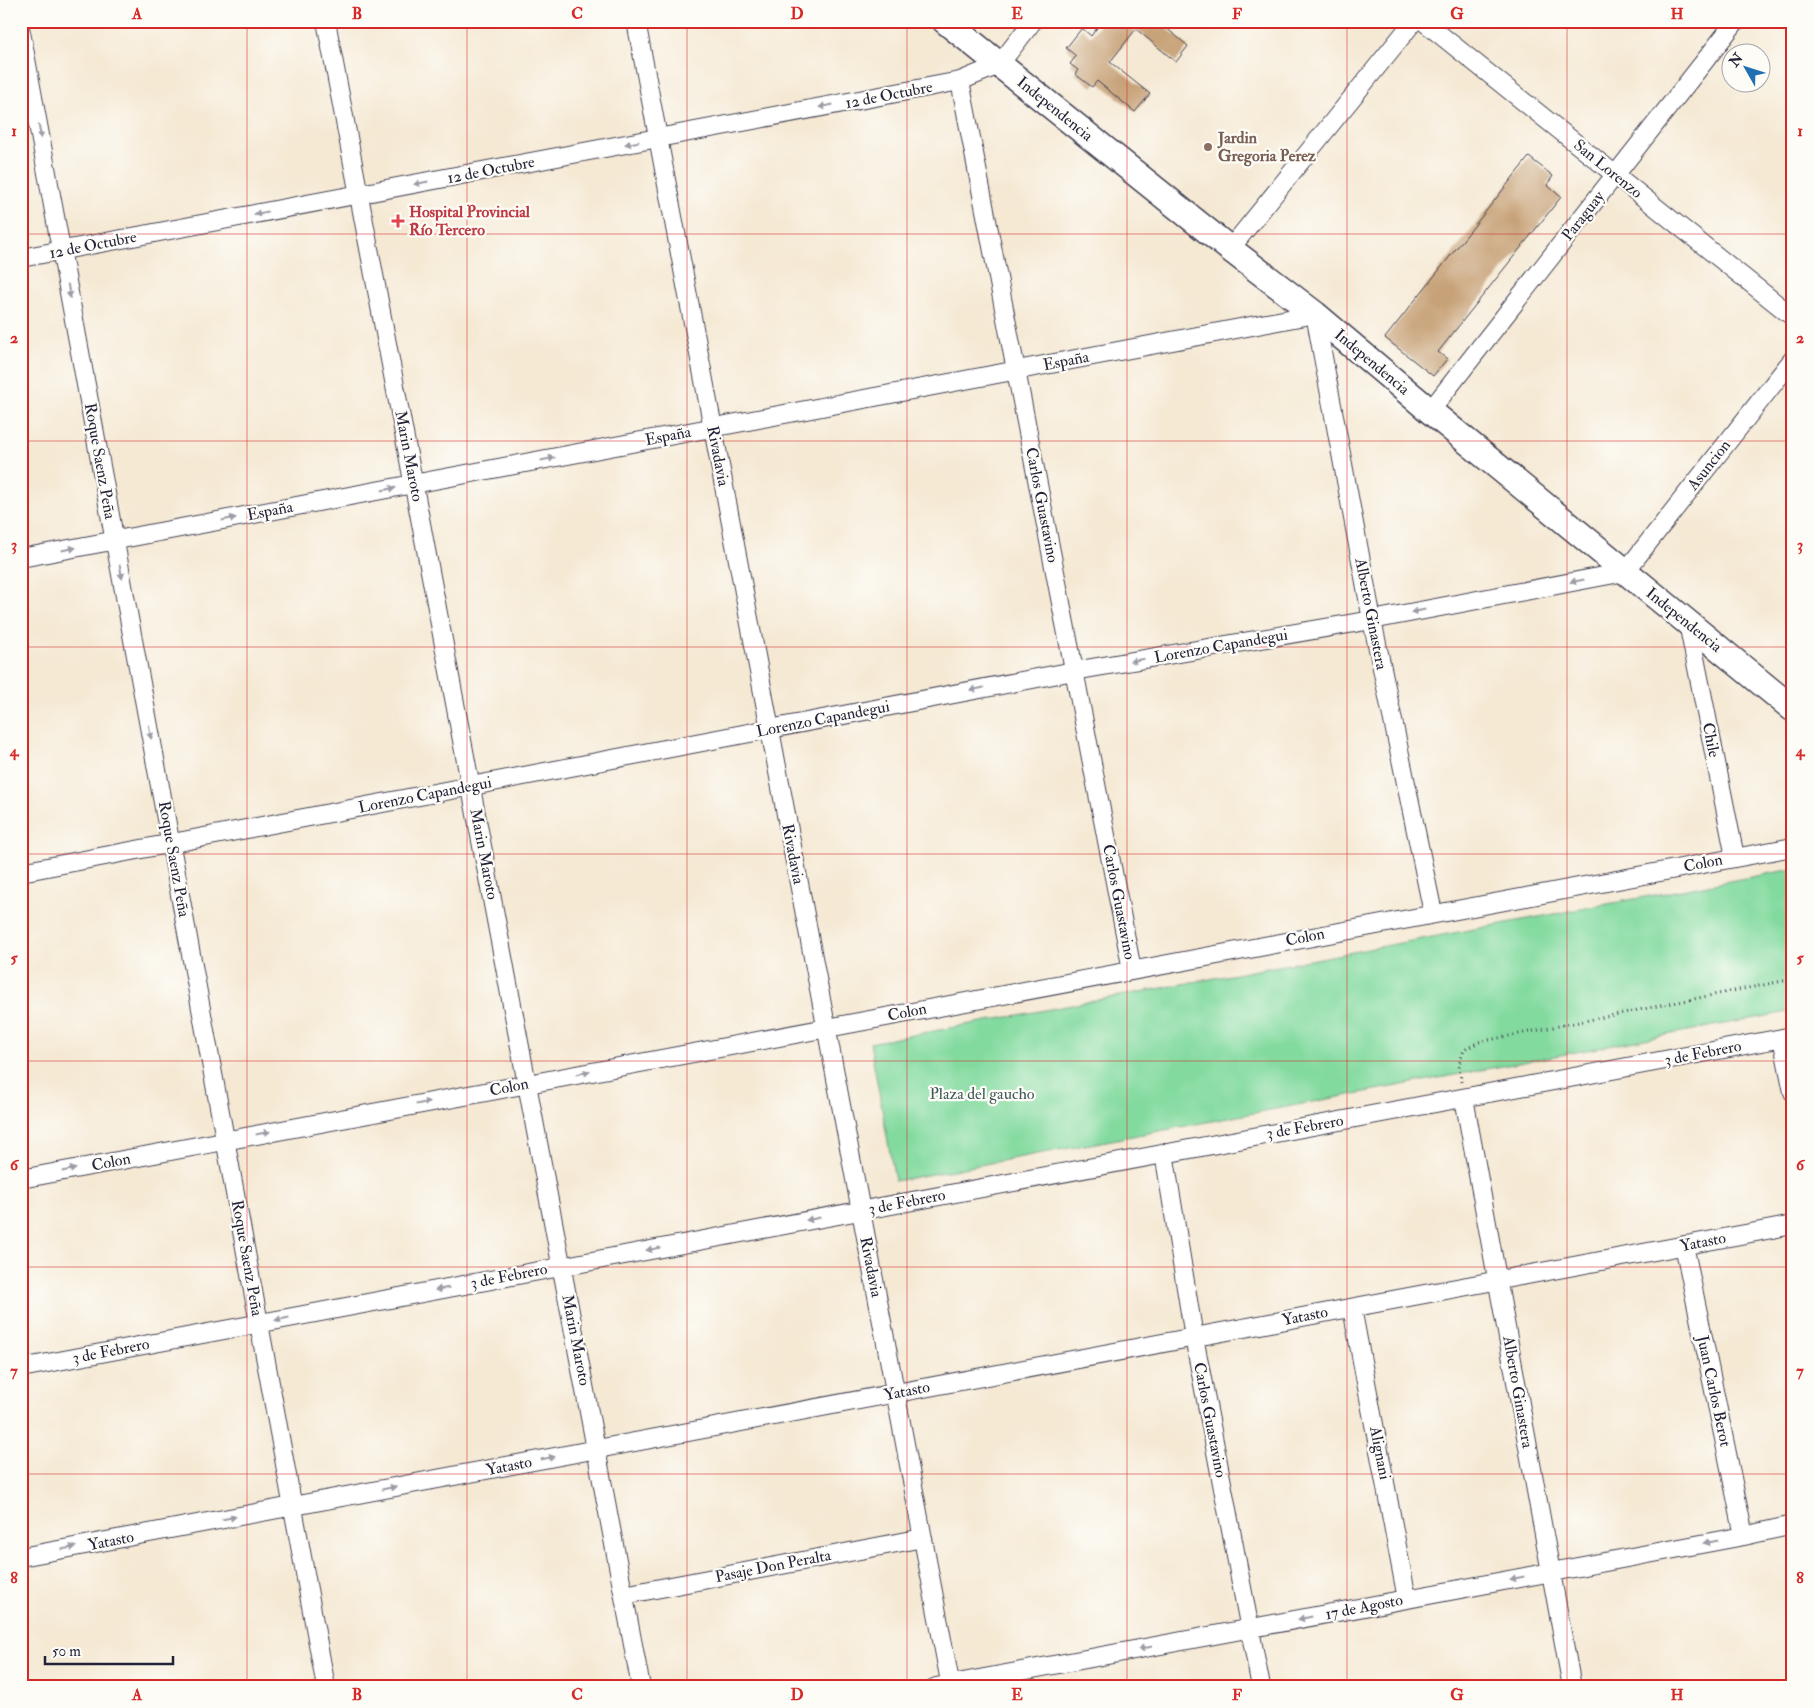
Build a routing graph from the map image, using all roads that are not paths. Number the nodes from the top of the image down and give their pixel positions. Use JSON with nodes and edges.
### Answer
{"nodes":[{"id":1,"x":326,"y":21,"type":"edge"},
{"id":2,"x":636,"y":21,"type":"edge"},
{"id":3,"x":944,"y":21,"type":"edge"},
{"id":4,"x":1033,"y":21,"type":"edge"},
{"id":5,"x":1414,"y":21,"type":"edge"},
{"id":6,"x":1423,"y":21,"type":"edge"},
{"id":7,"x":1736,"y":21,"type":"edge"},
{"id":8,"x":21,"y":32,"type":"edge"},
{"id":9,"x":999,"y":65,"type":"junction"},
{"id":10,"x":960,"y":81,"type":"junction"},
{"id":11,"x":658,"y":138,"type":"junction"},
{"id":12,"x":1615,"y":175,"type":"junction"},
{"id":13,"x":359,"y":195,"type":"junction"},
{"id":14,"x":1230,"y":249,"type":"junction"},
{"id":15,"x":62,"y":251,"type":"junction"},
{"id":16,"x":21,"y":258,"type":"edge"},
{"id":17,"x":1315,"y":314,"type":"junction"},
{"id":18,"x":1793,"y":317,"type":"edge"},
{"id":19,"x":1793,"y":359,"type":"edge"},
{"id":20,"x":1016,"y":371,"type":"junction"},
{"id":21,"x":1430,"y":411,"type":"junction"},
{"id":22,"x":713,"y":428,"type":"junction"},
{"id":23,"x":414,"y":484,"type":"junction"},
{"id":24,"x":115,"y":541,"type":"junction"},
{"id":25,"x":21,"y":558,"type":"edge"},
{"id":26,"x":1625,"y":572,"type":"junction"},
{"id":27,"x":1372,"y":620,"type":"junction"},
{"id":28,"x":1688,"y":623,"type":"junction"},
{"id":29,"x":1074,"y":671,"type":"junction"},
{"id":30,"x":1793,"y":710,"type":"edge"},
{"id":31,"x":770,"y":729,"type":"junction"},
{"id":32,"x":471,"y":786,"type":"junction"},
{"id":33,"x":171,"y":843,"type":"junction"},
{"id":34,"x":1793,"y":847,"type":"edge"},
{"id":35,"x":1735,"y":857,"type":"junction"},
{"id":36,"x":21,"y":872,"type":"edge"},
{"id":37,"x":1433,"y":913,"type":"junction"},
{"id":38,"x":1132,"y":970,"type":"junction"},
{"id":39,"x":826,"y":1028,"type":"junction"},
{"id":40,"x":1787,"y":1037,"type":"edge"},
{"id":41,"x":527,"y":1084,"type":"junction"},
{"id":42,"x":1793,"y":1092,"type":"edge"},
{"id":43,"x":1464,"y":1098,"type":"junction"},
{"id":44,"x":225,"y":1140,"type":"junction"},
{"id":45,"x":1164,"y":1153,"type":"junction"},
{"id":46,"x":21,"y":1179,"type":"edge"},
{"id":47,"x":861,"y":1210,"type":"junction"},
{"id":48,"x":1793,"y":1225,"type":"edge"},
{"id":49,"x":1684,"y":1245,"type":"junction"},
{"id":50,"x":562,"y":1266,"type":"junction"},
{"id":51,"x":1497,"y":1280,"type":"junction"},
{"id":52,"x":1352,"y":1308,"type":"junction"},
{"id":53,"x":259,"y":1323,"type":"junction"},
{"id":54,"x":1194,"y":1337,"type":"junction"},
{"id":55,"x":21,"y":1368,"type":"edge"},
{"id":56,"x":895,"y":1393,"type":"junction"},
{"id":57,"x":596,"y":1449,"type":"junction"},
{"id":58,"x":293,"y":1506,"type":"junction"},
{"id":59,"x":1793,"y":1525,"type":"edge"},
{"id":60,"x":1744,"y":1536,"type":"junction"},
{"id":61,"x":923,"y":1538,"type":"junction"},
{"id":62,"x":21,"y":1557,"type":"edge"},
{"id":63,"x":1551,"y":1572,"type":"junction"},
{"id":64,"x":624,"y":1595,"type":"junction"},
{"id":65,"x":1407,"y":1599,"type":"junction"},
{"id":66,"x":1250,"y":1628,"type":"junction"},
{"id":67,"x":946,"y":1686,"type":"edge"},
{"id":68,"x":326,"y":1687,"type":"edge"},
{"id":69,"x":641,"y":1687,"type":"edge"},
{"id":70,"x":1261,"y":1687,"type":"edge"},
{"id":71,"x":1572,"y":1687,"type":"edge"}],
"edges":[{"from":1,"to":13,"type":"street","name":"Marin Maroto"},
{"from":2,"to":11,"type":"street","name":"Rivadavia"},
{"from":3,"to":9,"type":"main road","name":"Independencia"},
{"from":4,"to":9,"type":"street"},
{"from":5,"to":14,"type":"street"},
{"from":6,"to":12,"type":"street","name":"San Lorenzo"},
{"from":7,"to":12,"type":"street","name":"Paraguay"},
{"from":8,"to":15,"type":"street","name":"Roque Saenz Peña","one_way":true},
{"from":9,"to":10,"type":"street"},
{"from":9,"to":14,"type":"main road","name":"Independencia"},
{"from":10,"to":11,"type":"street","name":"12 de Octubre","one_way":true},
{"from":10,"to":20,"type":"street","name":"Carlos Guastavino"},
{"from":11,"to":13,"type":"street","name":"12 de Octubre","one_way":true},
{"from":11,"to":22,"type":"street","name":"Rivadavia"},
{"from":12,"to":18,"type":"street","name":"San Lorenzo"},
{"from":12,"to":21,"type":"street","name":"Paraguay"},
{"from":13,"to":15,"type":"street","name":"12 de Octubre","one_way":true},
{"from":13,"to":23,"type":"street","name":"Marin Maroto"},
{"from":14,"to":17,"type":"main road","name":"Independencia"},
{"from":15,"to":16,"type":"street","name":"12 de Octubre"},
{"from":15,"to":24,"type":"street","name":"Roque Saenz Peña","one_way":true},
{"from":17,"to":20,"type":"street","name":"España"},
{"from":17,"to":21,"type":"main road","name":"Independencia"},
{"from":17,"to":27,"type":"street","name":"Alberto Ginastera"},
{"from":19,"to":26,"type":"street","name":"Asuncion"},
{"from":20,"to":22,"type":"street","name":"España"},
{"from":20,"to":29,"type":"street","name":"Carlos Guastavino"},
{"from":21,"to":26,"type":"main road","name":"Independencia"},
{"from":23,"to":22,"type":"street","name":"España","one_way":true},
{"from":22,"to":31,"type":"street","name":"Rivadavia"},
{"from":24,"to":23,"type":"street","name":"España","one_way":true},
{"from":23,"to":32,"type":"street","name":"Marin Maroto"},
{"from":25,"to":24,"type":"street","name":"España","one_way":true},
{"from":24,"to":33,"type":"street","name":"Roque Saenz Peña","one_way":true},
{"from":26,"to":27,"type":"street","name":"Lorenzo Capandegui","one_way":true},
{"from":26,"to":28,"type":"main road","name":"Independencia"},
{"from":27,"to":29,"type":"street","name":"Lorenzo Capandegui","one_way":true},
{"from":27,"to":37,"type":"street","name":"Alberto Ginastera"},
{"from":28,"to":30,"type":"main road","name":"Independencia"},
{"from":28,"to":35,"type":"street","name":"Chile"},
{"from":29,"to":31,"type":"street","name":"Lorenzo Capandegui","one_way":true},
{"from":29,"to":38,"type":"street","name":"Carlos Guastavino"},
{"from":31,"to":32,"type":"street","name":"Lorenzo Capandegui"},
{"from":31,"to":39,"type":"street","name":"Rivadavia"},
{"from":32,"to":33,"type":"street","name":"Lorenzo Capandegui"},
{"from":32,"to":41,"type":"street","name":"Marin Maroto"},
{"from":33,"to":36,"type":"street","name":"Lorenzo Capandegui"},
{"from":33,"to":44,"type":"street","name":"Roque Saenz Peña"},
{"from":34,"to":35,"type":"street","name":"Colon"},
{"from":35,"to":37,"type":"street","name":"Colon"},
{"from":37,"to":38,"type":"street","name":"Colon"},
{"from":38,"to":39,"type":"street","name":"Colon"},
{"from":41,"to":39,"type":"street","name":"Colon","one_way":true},
{"from":39,"to":47,"type":"street","name":"Rivadavia"},
{"from":40,"to":42,"type":"street"},
{"from":40,"to":43,"type":"street","name":"3 de Febrero"},
{"from":44,"to":41,"type":"street","name":"Colon","one_way":true},
{"from":41,"to":50,"type":"street","name":"Marin Maroto"},
{"from":43,"to":45,"type":"street","name":"3 de Febrero"},
{"from":43,"to":51,"type":"street","name":"Alberto Ginastera"},
{"from":46,"to":44,"type":"street","name":"Colon","one_way":true},
{"from":44,"to":53,"type":"street","name":"Roque Saenz Peña"},
{"from":45,"to":47,"type":"street","name":"3 de Febrero"},
{"from":45,"to":54,"type":"street","name":"Carlos Guastavino"},
{"from":47,"to":50,"type":"street","name":"3 de Febrero","one_way":true},
{"from":47,"to":56,"type":"street","name":"Rivadavia"},
{"from":48,"to":49,"type":"street","name":"Yatasto"},
{"from":49,"to":51,"type":"street","name":"Yatasto"},
{"from":49,"to":60,"type":"street","name":"Juan Carlos Berot"},
{"from":50,"to":53,"type":"street","name":"3 de Febrero","one_way":true},
{"from":50,"to":57,"type":"street","name":"Marin Maroto"},
{"from":51,"to":52,"type":"street","name":"Yatasto"},
{"from":51,"to":63,"type":"street","name":"Alberto Ginastera"},
{"from":52,"to":54,"type":"street","name":"Yatasto"},
{"from":52,"to":65,"type":"street","name":"Alignani"},
{"from":53,"to":55,"type":"street","name":"3 de Febrero"},
{"from":53,"to":58,"type":"street","name":"Roque Saenz Peña"},
{"from":54,"to":56,"type":"street","name":"Yatasto"},
{"from":54,"to":66,"type":"street","name":"Carlos Guastavino"},
{"from":56,"to":57,"type":"street","name":"Yatasto"},
{"from":56,"to":61,"type":"street","name":"Rivadavia"},
{"from":58,"to":57,"type":"street","name":"Yatasto","one_way":true},
{"from":57,"to":64,"type":"street","name":"Marin Maroto"},
{"from":62,"to":58,"type":"street","name":"Yatasto","one_way":true},
{"from":58,"to":68,"type":"street","name":"Roque Saenz Peña"},
{"from":59,"to":60,"type":"street","name":"17 de Agosto"},
{"from":60,"to":63,"type":"street","name":"17 de Agosto","one_way":true},
{"from":61,"to":64,"type":"street","name":"Pasaje Don Peralta"},
{"from":61,"to":67,"type":"street","name":"Rivadavia"},
{"from":63,"to":65,"type":"street","name":"17 de Agosto","one_way":true},
{"from":63,"to":71,"type":"street","name":"Alberto Ginastera"},
{"from":64,"to":69,"type":"street","name":"Marin Maroto"},
{"from":65,"to":66,"type":"street","name":"17 de Agosto","one_way":true},
{"from":66,"to":67,"type":"street","name":"17 de Agosto","one_way":true},
{"from":66,"to":70,"type":"street","name":"Carlos Guastavino"}]}
